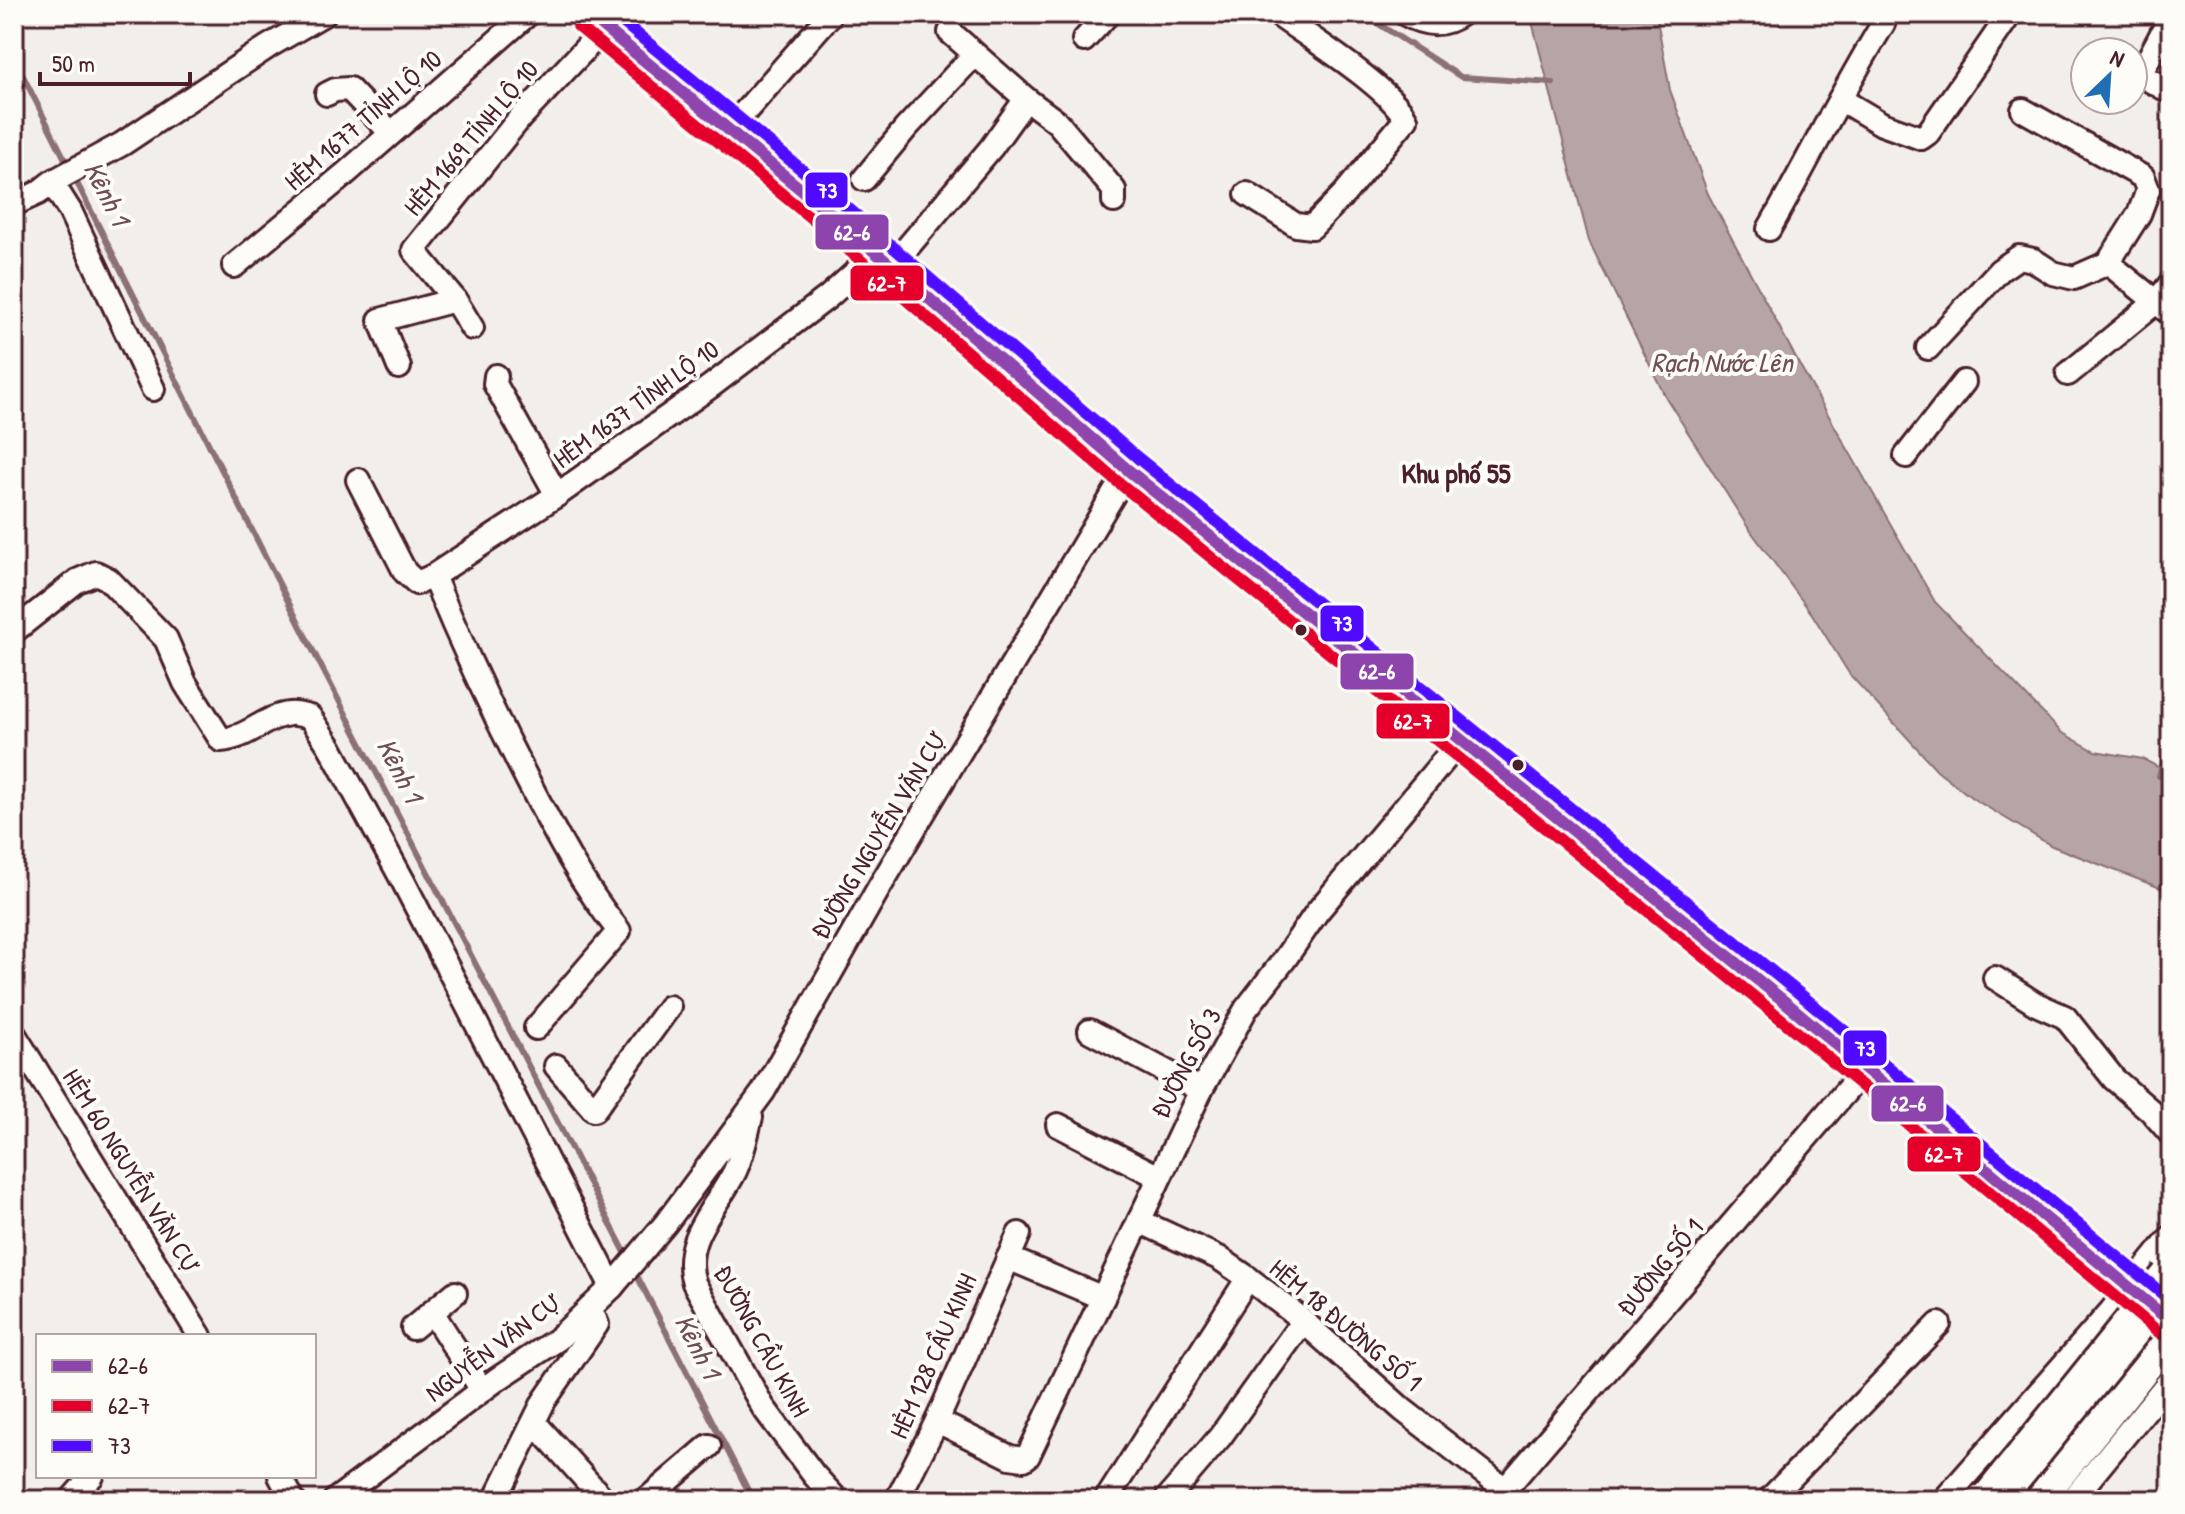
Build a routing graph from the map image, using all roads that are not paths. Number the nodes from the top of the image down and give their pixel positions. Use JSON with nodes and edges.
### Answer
{"nodes":[{"id":1,"x":324,"y":14,"type":"edge"},
{"id":2,"x":528,"y":14,"type":"edge"},
{"id":3,"x":1108,"y":14,"type":"edge"},
{"id":4,"x":1277,"y":14,"type":"edge"},
{"id":5,"x":1405,"y":14,"type":"edge"},
{"id":6,"x":1461,"y":14,"type":"edge"},
{"id":7,"x":1886,"y":14,"type":"edge"},
{"id":8,"x":2010,"y":14,"type":"edge"},
{"id":9,"x":2171,"y":16,"type":"edge"},
{"id":10,"x":825,"y":17,"type":"edge"},
{"id":11,"x":603,"y":19,"type":"edge"},
{"id":12,"x":950,"y":32,"type":"dead end"},
{"id":13,"x":1084,"y":40,"type":"dead end"},
{"id":14,"x":2149,"y":52,"type":"edge"},
{"id":15,"x":974,"y":55,"type":"junction"},
{"id":16,"x":2149,"y":80,"type":"edge"},
{"id":17,"x":2171,"y":92,"type":"edge"},
{"id":18,"x":327,"y":94,"type":"dead end"},
{"id":19,"x":1026,"y":99,"type":"junction"},
{"id":20,"x":1840,"y":99,"type":"junction"},
{"id":21,"x":2023,"y":110,"type":"dead end"},
{"id":22,"x":729,"y":130,"type":"junction"},
{"id":23,"x":391,"y":133,"type":"junction"},
{"id":24,"x":864,"y":179,"type":"dead end"},
{"id":25,"x":51,"y":183,"type":"junction"},
{"id":26,"x":1247,"y":194,"type":"dead end"},
{"id":27,"x":1114,"y":201,"type":"dead end"},
{"id":28,"x":14,"y":204,"type":"edge"},
{"id":29,"x":1769,"y":229,"type":"dead end"},
{"id":30,"x":884,"y":260,"type":"junction"},
{"id":31,"x":2108,"y":263,"type":"junction"},
{"id":32,"x":234,"y":266,"type":"dead end"},
{"id":33,"x":2171,"y":283,"type":"edge"},
{"id":34,"x":455,"y":300,"type":"junction"},
{"id":35,"x":2164,"y":308,"type":"edge"},
{"id":36,"x":472,"y":328,"type":"dead end"},
{"id":37,"x":1928,"y":348,"type":"dead end"},
{"id":38,"x":399,"y":367,"type":"dead end"},
{"id":39,"x":2068,"y":374,"type":"dead end"},
{"id":40,"x":496,"y":376,"type":"dead end"},
{"id":41,"x":1964,"y":382,"type":"dead end"},
{"id":42,"x":153,"y":389,"type":"dead end"},
{"id":43,"x":1906,"y":456,"type":"dead end"},
{"id":44,"x":1128,"y":470,"type":"junction"},
{"id":45,"x":358,"y":480,"type":"dead end"},
{"id":46,"x":557,"y":495,"type":"junction"},
{"id":47,"x":425,"y":580,"type":"junction"},
{"id":48,"x":14,"y":631,"type":"edge"},
{"id":49,"x":1461,"y":740,"type":"junction"},
{"id":50,"x":1995,"y":978,"type":"dead end"},
{"id":51,"x":669,"y":1007,"type":"dead end"},
{"id":52,"x":536,"y":1028,"type":"dead end"},
{"id":53,"x":1090,"y":1031,"type":"dead end"},
{"id":54,"x":14,"y":1034,"type":"edge"},
{"id":55,"x":556,"y":1066,"type":"dead end"},
{"id":56,"x":1865,"y":1069,"type":"junction"},
{"id":57,"x":1201,"y":1090,"type":"junction"},
{"id":58,"x":753,"y":1109,"type":"junction"},
{"id":59,"x":1058,"y":1125,"type":"dead end"},
{"id":60,"x":2171,"y":1134,"type":"edge"},
{"id":61,"x":1159,"y":1177,"type":"junction"},
{"id":62,"x":1139,"y":1221,"type":"junction"},
{"id":63,"x":666,"y":1223,"type":"joint"},
{"id":64,"x":1019,"y":1234,"type":"dead end"},
{"id":65,"x":2171,"y":1237,"type":"edge"},
{"id":66,"x":1008,"y":1258,"type":"junction"},
{"id":67,"x":1248,"y":1278,"type":"junction"},
{"id":68,"x":2171,"y":1278,"type":"edge"},
{"id":69,"x":612,"y":1287,"type":"junction"},
{"id":70,"x":2130,"y":1289,"type":"junction"},
{"id":71,"x":455,"y":1293,"type":"dead end"},
{"id":72,"x":1103,"y":1298,"type":"junction"},
{"id":73,"x":590,"y":1308,"type":"junction"},
{"id":74,"x":432,"y":1312,"type":"junction"},
{"id":75,"x":1303,"y":1321,"type":"junction"},
{"id":76,"x":1939,"y":1324,"type":"dead end"},
{"id":77,"x":2171,"y":1325,"type":"edge"},
{"id":78,"x":413,"y":1328,"type":"dead end"},
{"id":79,"x":199,"y":1334,"type":"edge"},
{"id":80,"x":2171,"y":1379,"type":"edge"},
{"id":81,"x":482,"y":1390,"type":"junction"},
{"id":82,"x":937,"y":1421,"type":"junction"},
{"id":83,"x":535,"y":1423,"type":"junction"},
{"id":84,"x":709,"y":1446,"type":"dead end"},
{"id":85,"x":90,"y":1478,"type":"edge"},
{"id":86,"x":281,"y":1478,"type":"edge"},
{"id":87,"x":1501,"y":1495,"type":"edge"},
{"id":88,"x":71,"y":1500,"type":"edge"},
{"id":89,"x":293,"y":1500,"type":"edge"},
{"id":90,"x":335,"y":1500,"type":"edge"},
{"id":91,"x":495,"y":1500,"type":"edge"},
{"id":92,"x":604,"y":1500,"type":"edge"},
{"id":93,"x":646,"y":1500,"type":"edge"},
{"id":94,"x":837,"y":1500,"type":"edge"},
{"id":95,"x":897,"y":1500,"type":"edge"},
{"id":96,"x":1106,"y":1500,"type":"edge"},
{"id":97,"x":1166,"y":1500,"type":"edge"},
{"id":98,"x":1769,"y":1500,"type":"edge"},
{"id":99,"x":1944,"y":1500,"type":"edge"},
{"id":100,"x":1992,"y":1500,"type":"edge"},
{"id":101,"x":2032,"y":1500,"type":"edge"},
{"id":102,"x":2072,"y":1500,"type":"edge"}],
"edges":[{"from":1,"to":25,"type":"street"},
{"from":2,"to":23,"type":"street","name":"HẺM 1677 TỈNH LỘ 10"},
{"from":3,"to":13,"type":"street"},
{"from":4,"to":26,"type":"street"},
{"from":5,"to":6,"type":"street"},
{"from":7,"to":20,"type":"street"},
{"from":8,"to":20,"type":"street"},
{"from":9,"to":14,"type":"street"},
{"from":10,"to":22,"type":"street"},
{"from":11,"to":22,"type":"main road"},
{"from":11,"to":34,"type":"street","name":"HẺM 1669 TỈNH LỘ 10"},
{"from":12,"to":15,"type":"street"},
{"from":15,"to":19,"type":"street"},
{"from":15,"to":24,"type":"street"},
{"from":16,"to":17,"type":"street"},
{"from":18,"to":23,"type":"street"},
{"from":19,"to":27,"type":"street"},
{"from":19,"to":30,"type":"street","name":"HẺM 1637 TỈNH LỘ 10"},
{"from":20,"to":29,"type":"street"},
{"from":21,"to":31,"type":"street"},
{"from":22,"to":30,"type":"main road"},
{"from":23,"to":32,"type":"street","name":"HẺM 1677 TỈNH LỘ 10"},
{"from":25,"to":28,"type":"street"},
{"from":25,"to":42,"type":"street"},
{"from":30,"to":44,"type":"main road"},
{"from":30,"to":46,"type":"street","name":"HẺM 1637 TỈNH LỘ 10"},
{"from":31,"to":35,"type":"street"},
{"from":31,"to":37,"type":"street"},
{"from":33,"to":35,"type":"street"},
{"from":34,"to":36,"type":"street"},
{"from":34,"to":38,"type":"street"},
{"from":35,"to":39,"type":"street"},
{"from":40,"to":46,"type":"street"},
{"from":41,"to":43,"type":"street"},
{"from":44,"to":49,"type":"main road"},
{"from":44,"to":58,"type":"street","name":"ĐƯỜNG NGUYỄN VĂN CỰ"},
{"from":45,"to":47,"type":"street"},
{"from":46,"to":47,"type":"street","name":"HẺM 1637 TỈNH LỘ 10"},
{"from":47,"to":52,"type":"street"},
{"from":48,"to":69,"type":"street"},
{"from":49,"to":56,"type":"main road"},
{"from":49,"to":57,"type":"street","name":"ĐƯỜNG SỐ 3"},
{"from":50,"to":60,"type":"street"},
{"from":51,"to":55,"type":"street"},
{"from":53,"to":57,"type":"street"},
{"from":54,"to":79,"type":"street","name":"HẺM 60 NGUYỄN VĂN CỰ"},
{"from":56,"to":70,"type":"main road"},
{"from":56,"to":87,"type":"street","name":"ĐƯỜNG SỐ 1"},
{"from":57,"to":61,"type":"street","name":"ĐƯỜNG SỐ 3"},
{"from":58,"to":63,"type":"street","name":"ĐƯỜNG NGUYỄN VĂN CỰ"},
{"from":58,"to":94,"type":"street","name":"ĐƯỜNG CẦU KINH"},
{"from":59,"to":61,"type":"street"},
{"from":61,"to":62,"type":"street","name":"ĐƯỜNG SỐ 3"},
{"from":62,"to":67,"type":"street","name":"HẺM 18 ĐƯỜNG SỐ 1"},
{"from":62,"to":72,"type":"street","name":"ĐƯỜNG SỐ 3"},
{"from":63,"to":69,"type":"street","name":"NGUYỄN VĂN CỰ"},
{"from":64,"to":66,"type":"street","name":"HẺM 128 CẦU KINH"},
{"from":65,"to":70,"type":"street"},
{"from":66,"to":72,"type":"street"},
{"from":66,"to":82,"type":"street","name":"HẺM 128 CẦU KINH"},
{"from":67,"to":75,"type":"street","name":"HẺM 18 ĐƯỜNG SỐ 1"},
{"from":67,"to":96,"type":"street"},
{"from":68,"to":100,"type":"highway","bridge":true},
{"from":69,"to":73,"type":"street","name":"NGUYỄN VĂN CỰ"},
{"from":70,"to":77,"type":"main road"},
{"from":70,"to":99,"type":"street"},
{"from":71,"to":74,"type":"street"},
{"from":72,"to":82,"type":"street","name":"ĐƯỜNG SỐ 3"},
{"from":73,"to":81,"type":"street","name":"NGUYỄN VĂN CỰ"},
{"from":73,"to":83,"type":"street"},
{"from":74,"to":78,"type":"street"},
{"from":74,"to":81,"type":"street"},
{"from":75,"to":87,"type":"street","name":"HẺM 18 ĐƯỜNG SỐ 1"},
{"from":75,"to":97,"type":"street"},
{"from":76,"to":98,"type":"street"},
{"from":77,"to":101,"type":"highway"},
{"from":80,"to":102,"type":"street"},
{"from":81,"to":90,"type":"street","name":"NGUYỄN VĂN CỰ"},
{"from":82,"to":95,"type":"street","name":"HẺM 128 CẦU KINH"},
{"from":83,"to":91,"type":"street"},
{"from":83,"to":92,"type":"street"},
{"from":84,"to":93,"type":"street"},
{"from":85,"to":88,"type":"street"},
{"from":86,"to":89,"type":"street"}]}
